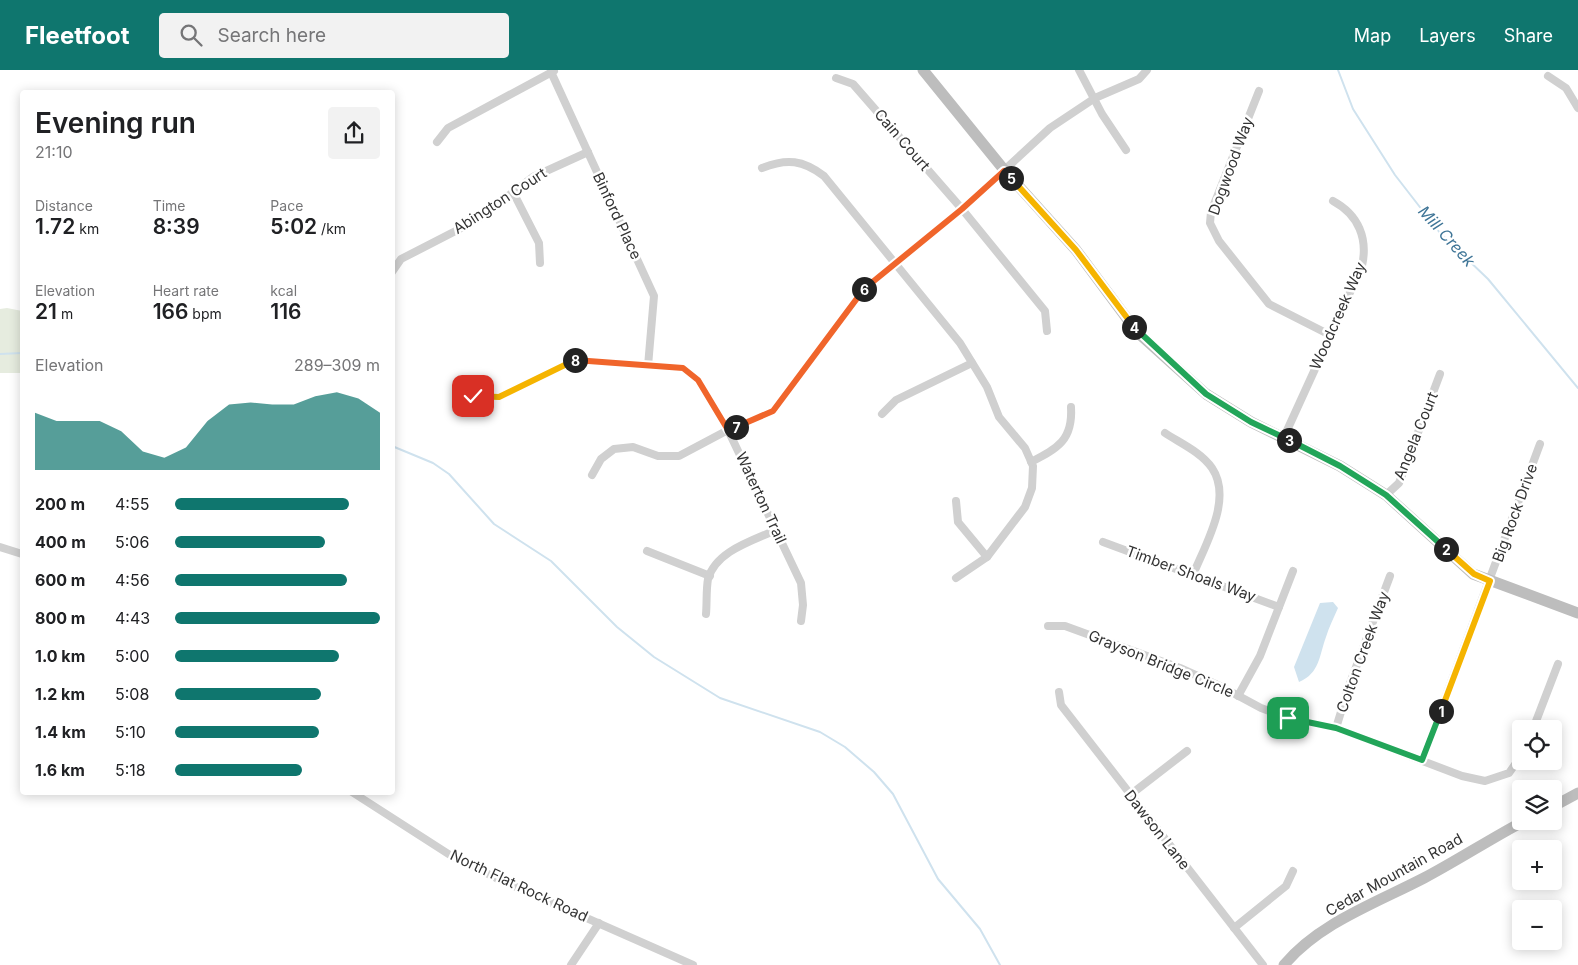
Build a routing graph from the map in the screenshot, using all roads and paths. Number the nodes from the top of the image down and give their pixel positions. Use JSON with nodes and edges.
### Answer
{"nodes":[{"id":1,"x":923,"y":70,"type":"edge"},
{"id":2,"x":1079,"y":70,"type":"edge"},
{"id":3,"x":1147,"y":70,"type":"edge"},
{"id":4,"x":553,"y":71,"type":"edge"},
{"id":5,"x":1548,"y":76,"type":"dead end"},
{"id":6,"x":836,"y":78,"type":"dead end"},
{"id":7,"x":1259,"y":91,"type":"dead end"},
{"id":8,"x":1095,"y":98,"type":"junction"},
{"id":9,"x":1578,"y":108,"type":"edge"},
{"id":10,"x":437,"y":142,"type":"dead end"},
{"id":11,"x":1126,"y":150,"type":"dead end"},
{"id":12,"x":588,"y":152,"type":"junction"},
{"id":13,"x":762,"y":168,"type":"dead end"},
{"id":14,"x":1004,"y":171,"type":"junction"},
{"id":15,"x":513,"y":192,"type":"junction"},
{"id":16,"x":1333,"y":201,"type":"dead end"},
{"id":17,"x":962,"y":209,"type":"junction"},
{"id":18,"x":540,"y":263,"type":"dead end"},
{"id":19,"x":895,"y":265,"type":"junction"},
{"id":20,"x":395,"y":268,"type":"edge"},
{"id":21,"x":1047,"y":331,"type":"dead end"},
{"id":22,"x":1330,"y":335,"type":"junction"},
{"id":23,"x":972,"y":363,"type":"junction"},
{"id":24,"x":648,"y":366,"type":"junction"},
{"id":25,"x":1440,"y":374,"type":"dead end"},
{"id":26,"x":473,"y":396,"type":"dead end"},
{"id":27,"x":1071,"y":407,"type":"dead end"},
{"id":28,"x":882,"y":414,"type":"dead end"},
{"id":29,"x":728,"y":430,"type":"junction"},
{"id":30,"x":1165,"y":433,"type":"dead end"},
{"id":31,"x":1284,"y":437,"type":"junction"},
{"id":32,"x":1540,"y":444,"type":"dead end"},
{"id":33,"x":1031,"y":462,"type":"junction"},
{"id":34,"x":592,"y":475,"type":"dead end"},
{"id":35,"x":1386,"y":495,"type":"junction"},
{"id":36,"x":956,"y":501,"type":"dead end"},
{"id":37,"x":776,"y":530,"type":"junction"},
{"id":38,"x":1102,"y":542,"type":"dead end"},
{"id":39,"x":0,"y":547,"type":"edge"},
{"id":40,"x":647,"y":551,"type":"dead end"},
{"id":41,"x":20,"y":553,"type":"edge"},
{"id":42,"x":987,"y":557,"type":"junction"},
{"id":43,"x":1293,"y":571,"type":"dead end"},
{"id":44,"x":1194,"y":575,"type":"junction"},
{"id":45,"x":710,"y":576,"type":"junction"},
{"id":46,"x":1390,"y":576,"type":"dead end"},
{"id":47,"x":956,"y":578,"type":"dead end"},
{"id":48,"x":1490,"y":581,"type":"junction"},
{"id":49,"x":1279,"y":607,"type":"junction"},
{"id":50,"x":1578,"y":613,"type":"edge"},
{"id":51,"x":706,"y":614,"type":"dead end"},
{"id":52,"x":801,"y":621,"type":"dead end"},
{"id":53,"x":1048,"y":626,"type":"dead end"},
{"id":54,"x":1558,"y":664,"type":"dead end"},
{"id":55,"x":1059,"y":692,"type":"dead end"},
{"id":56,"x":1238,"y":696,"type":"junction"},
{"id":57,"x":1536,"y":720,"type":"edge"},
{"id":58,"x":1336,"y":728,"type":"junction"},
{"id":59,"x":1188,"y":751,"type":"dead end"},
{"id":60,"x":1422,"y":760,"type":"junction"},
{"id":61,"x":1512,"y":768,"type":"edge"},
{"id":62,"x":1578,"y":793,"type":"edge"},
{"id":63,"x":357,"y":795,"type":"edge"},
{"id":64,"x":1130,"y":795,"type":"junction"},
{"id":65,"x":1562,"y":802,"type":"edge"},
{"id":66,"x":1512,"y":828,"type":"edge"},
{"id":67,"x":1293,"y":871,"type":"dead end"},
{"id":68,"x":599,"y":923,"type":"junction"},
{"id":69,"x":1234,"y":928,"type":"junction"},
{"id":70,"x":571,"y":965,"type":"edge"},
{"id":71,"x":693,"y":965,"type":"edge"},
{"id":72,"x":1263,"y":965,"type":"edge"},
{"id":73,"x":1284,"y":965,"type":"edge"}],
"edges":[{"from":1,"to":14,"type":"street"},
{"from":2,"to":8,"type":"street"},
{"from":3,"to":8,"type":"street"},
{"from":4,"to":10,"type":"street"},
{"from":4,"to":12,"type":"street","name":"Binford Place"},
{"from":5,"to":9,"type":"street"},
{"from":6,"to":17,"type":"street","name":"Cain Court"},
{"from":7,"to":22,"type":"street","name":"Dogwood Way"},
{"from":8,"to":11,"type":"street"},
{"from":8,"to":14,"type":"street"},
{"from":12,"to":15,"type":"street","name":"Abington Court"},
{"from":12,"to":24,"type":"street","name":"Binford Place"},
{"from":13,"to":19,"type":"street"},
{"from":14,"to":17,"type":"street"},
{"from":14,"to":31,"type":"street"},
{"from":15,"to":18,"type":"street"},
{"from":15,"to":20,"type":"street","name":"Abington Court"},
{"from":16,"to":22,"type":"street","name":"Woodcreek Way"},
{"from":17,"to":19,"type":"street"},
{"from":17,"to":21,"type":"street","name":"Cain Court"},
{"from":19,"to":23,"type":"street"},
{"from":19,"to":29,"type":"street"},
{"from":22,"to":31,"type":"street","name":"Woodcreek Way"},
{"from":23,"to":28,"type":"street"},
{"from":23,"to":33,"type":"street"},
{"from":24,"to":26,"type":"street","name":"Waterton Trail"},
{"from":24,"to":29,"type":"street","name":"Waterton Trail"},
{"from":25,"to":35,"type":"street","name":"Angela Court"},
{"from":27,"to":33,"type":"street"},
{"from":29,"to":34,"type":"street"},
{"from":29,"to":37,"type":"street","name":"Waterton Trail"},
{"from":30,"to":44,"type":"street"},
{"from":31,"to":35,"type":"street"},
{"from":32,"to":48,"type":"street","name":"Big Rock Drive"},
{"from":33,"to":42,"type":"street"},
{"from":35,"to":48,"type":"street"},
{"from":36,"to":42,"type":"street"},
{"from":37,"to":45,"type":"street"},
{"from":37,"to":52,"type":"street","name":"Waterton Trail"},
{"from":38,"to":44,"type":"street","name":"Timber Shoals Way"},
{"from":39,"to":41,"type":"street"},
{"from":40,"to":45,"type":"street"},
{"from":42,"to":47,"type":"street"},
{"from":43,"to":49,"type":"street"},
{"from":44,"to":49,"type":"street","name":"Timber Shoals Way"},
{"from":45,"to":51,"type":"street"},
{"from":46,"to":58,"type":"street","name":"Colton Creek Way"},
{"from":48,"to":50,"type":"street"},
{"from":48,"to":60,"type":"street","name":"Big Rock Drive"},
{"from":49,"to":56,"type":"street"},
{"from":53,"to":56,"type":"street","name":"Grayson Bridge Circle"},
{"from":54,"to":57,"type":"street"},
{"from":55,"to":64,"type":"street","name":"Dawson Lane"},
{"from":56,"to":58,"type":"street","name":"Grayson Bridge Circle"},
{"from":58,"to":60,"type":"street","name":"Grayson Bridge Circle"},
{"from":59,"to":64,"type":"street"},
{"from":60,"to":61,"type":"street","name":"Grayson Bridge Circle"},
{"from":62,"to":65,"type":"street"},
{"from":63,"to":68,"type":"street","name":"North Flat Rock Road"},
{"from":64,"to":69,"type":"street","name":"Dawson Lane"},
{"from":66,"to":73,"type":"street","name":"Cedar Mountain Road"},
{"from":67,"to":69,"type":"street"},
{"from":68,"to":70,"type":"street"},
{"from":68,"to":71,"type":"street","name":"North Flat Rock Road"},
{"from":69,"to":72,"type":"street","name":"Dawson Lane"}]}
